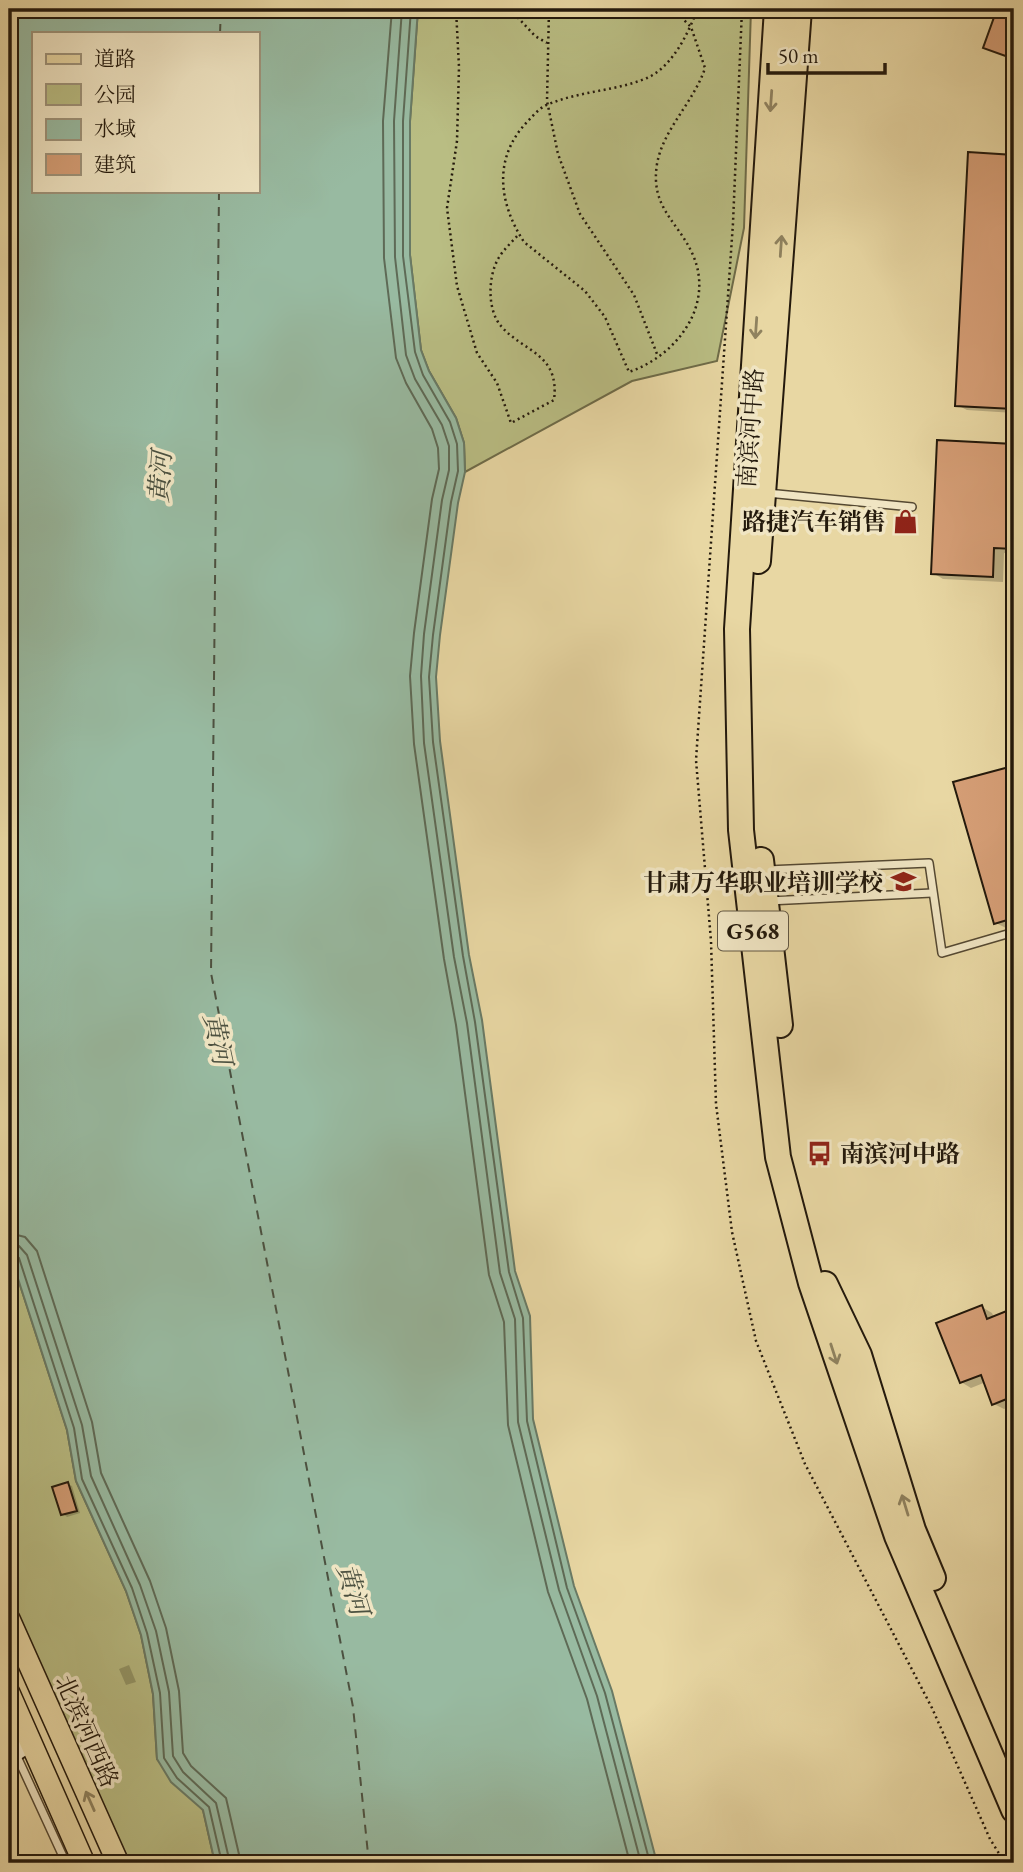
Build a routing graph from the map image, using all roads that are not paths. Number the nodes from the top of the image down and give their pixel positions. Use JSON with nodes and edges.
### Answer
{"nodes":[{"id":1,"x":777,"y":9,"type":"edge"},
{"id":2,"x":799,"y":9,"type":"edge"},
{"id":3,"x":763,"y":493,"type":"junction"},
{"id":4,"x":912,"y":507,"type":"dead end"},
{"id":5,"x":763,"y":871,"type":"junction"},
{"id":6,"x":932,"y":893,"type":"junction"},
{"id":7,"x":767,"y":901,"type":"junction"},
{"id":8,"x":1014,"y":932,"type":"edge"},
{"id":9,"x":9,"y":1619,"type":"edge"},
{"id":10,"x":9,"y":1693,"type":"edge"},
{"id":11,"x":15,"y":1746,"type":"edge"},
{"id":12,"x":1014,"y":1772,"type":"edge"},
{"id":13,"x":1014,"y":1810,"type":"edge"},
{"id":14,"x":66,"y":1863,"type":"edge"},
{"id":15,"x":84,"y":1863,"type":"edge"},
{"id":16,"x":118,"y":1863,"type":"edge"}],
"edges":[{"from":1,"to":13,"type":"highway","name":"南滨河中路","number":"G568","one_way":true},
{"from":3,"to":2,"type":"highway","name":"南滨河中路","number":"G568","one_way":true},
{"from":3,"to":4,"type":"lane"},
{"from":3,"to":5,"type":"highway","name":"南滨河中路","number":"G568"},
{"from":5,"to":6,"type":"lane"},
{"from":5,"to":7,"type":"highway","name":"南滨河中路","number":"G568"},
{"from":6,"to":7,"type":"lane"},
{"from":6,"to":8,"type":"lane"},
{"from":12,"to":7,"type":"highway","name":"南滨河中路","number":"G568","one_way":true},
{"from":16,"to":9,"type":"main road","name":"北滨河西路","one_way":true},
{"from":10,"to":11,"type":"main road"},
{"from":11,"to":14,"type":"lane"},
{"from":11,"to":15,"type":"main road"}]}
